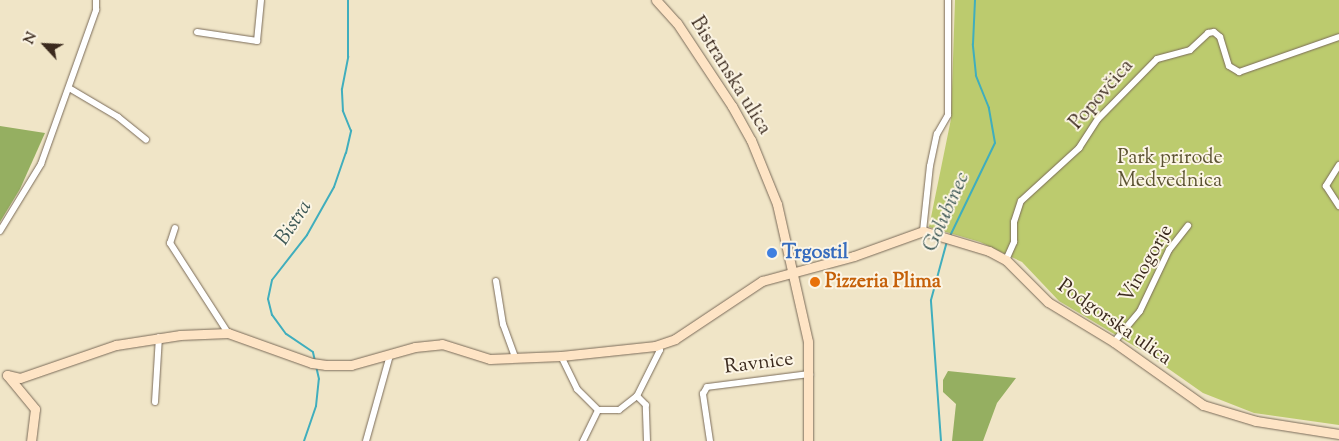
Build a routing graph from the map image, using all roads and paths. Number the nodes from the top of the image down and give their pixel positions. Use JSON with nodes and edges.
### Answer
{"nodes":[{"id":1,"x":96,"y":0,"type":"edge"},
{"id":2,"x":261,"y":0,"type":"edge"},
{"id":3,"x":656,"y":0,"type":"edge"},
{"id":4,"x":948,"y":0,"type":"edge"},
{"id":5,"x":197,"y":32,"type":"dead end"},
{"id":6,"x":1339,"y":37,"type":"edge"},
{"id":7,"x":69,"y":88,"type":"junction"},
{"id":8,"x":146,"y":140,"type":"dead end"},
{"id":9,"x":1339,"y":165,"type":"edge"},
{"id":10,"x":1339,"y":206,"type":"edge"},
{"id":11,"x":1188,"y":226,"type":"dead end"},
{"id":12,"x":175,"y":228,"type":"dead end"},
{"id":13,"x":0,"y":231,"type":"edge"},
{"id":14,"x":923,"y":231,"type":"junction"},
{"id":15,"x":1006,"y":260,"type":"junction"},
{"id":16,"x":794,"y":271,"type":"junction"},
{"id":17,"x":496,"y":281,"type":"dead end"},
{"id":18,"x":228,"y":333,"type":"junction"},
{"id":19,"x":159,"y":337,"type":"junction"},
{"id":20,"x":1114,"y":342,"type":"junction"},
{"id":21,"x":655,"y":346,"type":"junction"},
{"id":22,"x":390,"y":355,"type":"junction"},
{"id":23,"x":561,"y":356,"type":"junction"},
{"id":24,"x":516,"y":359,"type":"junction"},
{"id":25,"x":3,"y":373,"type":"edge"},
{"id":26,"x":810,"y":374,"type":"junction"},
{"id":27,"x":637,"y":396,"type":"junction"},
{"id":28,"x":155,"y":402,"type":"dead end"},
{"id":29,"x":598,"y":410,"type":"junction"},
{"id":30,"x":1339,"y":434,"type":"edge"},
{"id":31,"x":31,"y":441,"type":"edge"},
{"id":32,"x":366,"y":441,"type":"edge"},
{"id":33,"x":583,"y":441,"type":"edge"},
{"id":34,"x":647,"y":441,"type":"edge"},
{"id":35,"x":710,"y":441,"type":"edge"},
{"id":36,"x":808,"y":441,"type":"edge"}],
"edges":[{"from":1,"to":7,"type":"street"},
{"from":2,"to":5,"type":"street"},
{"from":3,"to":16,"type":"main road","name":"Bistranska ulica"},
{"from":4,"to":14,"type":"street"},
{"from":6,"to":15,"type":"street","name":"Popovčica"},
{"from":7,"to":8,"type":"street"},
{"from":7,"to":13,"type":"street"},
{"from":9,"to":10,"type":"street"},
{"from":11,"to":20,"type":"street","name":"Vinogorje"},
{"from":12,"to":18,"type":"street"},
{"from":14,"to":15,"type":"main road","name":"Podgorska ulica"},
{"from":14,"to":16,"type":"main road"},
{"from":15,"to":20,"type":"main road","name":"Podgorska ulica"},
{"from":16,"to":21,"type":"main road"},
{"from":16,"to":26,"type":"main road","name":"Bistranska ulica"},
{"from":17,"to":24,"type":"street"},
{"from":18,"to":19,"type":"main road"},
{"from":18,"to":22,"type":"main road"},
{"from":19,"to":25,"type":"main road"},
{"from":19,"to":28,"type":"street"},
{"from":20,"to":30,"type":"main road","name":"Podgorska ulica"},
{"from":21,"to":23,"type":"main road"},
{"from":21,"to":27,"type":"street"},
{"from":22,"to":24,"type":"main road"},
{"from":22,"to":32,"type":"street"},
{"from":23,"to":24,"type":"main road"},
{"from":23,"to":29,"type":"street"},
{"from":25,"to":31,"type":"main road"},
{"from":26,"to":35,"type":"street","name":"Ravnice"},
{"from":26,"to":36,"type":"main road","name":"Bistranska ulica"},
{"from":27,"to":29,"type":"street"},
{"from":27,"to":34,"type":"street"},
{"from":29,"to":33,"type":"street"}]}
